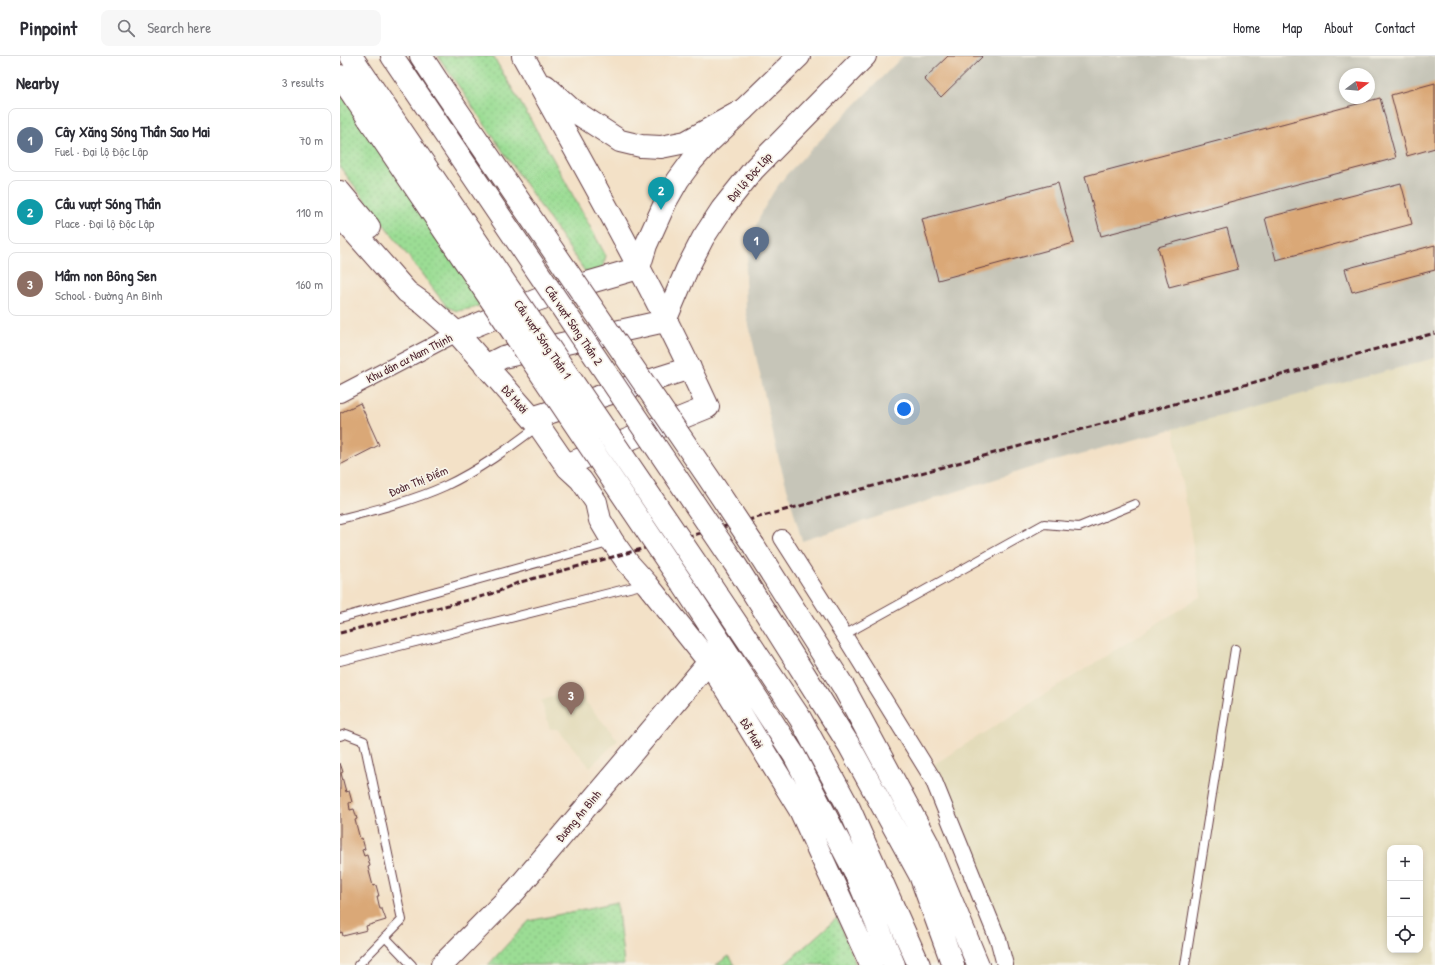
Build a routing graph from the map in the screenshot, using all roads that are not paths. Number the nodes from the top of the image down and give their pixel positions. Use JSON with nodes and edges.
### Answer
{"nodes":[{"id":1,"x":351,"y":56,"type":"edge"},
{"id":2,"x":392,"y":56,"type":"edge"},
{"id":3,"x":421,"y":56,"type":"edge"},
{"id":4,"x":799,"y":56,"type":"edge"},
{"id":5,"x":865,"y":56,"type":"edge"},
{"id":6,"x":527,"y":64,"type":"edge"},
{"id":7,"x":340,"y":76,"type":"edge"},
{"id":8,"x":743,"y":110,"type":"junction"},
{"id":9,"x":378,"y":114,"type":"junction"},
{"id":10,"x":340,"y":192,"type":"edge"},
{"id":11,"x":340,"y":216,"type":"edge"},
{"id":12,"x":639,"y":268,"type":"junction"},
{"id":13,"x":424,"y":304,"type":"junction"},
{"id":14,"x":665,"y":321,"type":"junction"},
{"id":15,"x":457,"y":333,"type":"junction"},
{"id":16,"x":486,"y":366,"type":"junction"},
{"id":17,"x":690,"y":368,"type":"junction"},
{"id":18,"x":340,"y":394,"type":"edge"},
{"id":19,"x":535,"y":422,"type":"junction"},
{"id":20,"x":567,"y":467,"type":"junction"},
{"id":21,"x":1135,"y":504,"type":"dead end"},
{"id":22,"x":340,"y":520,"type":"edge"},
{"id":23,"x":782,"y":538,"type":"dead end"},
{"id":24,"x":613,"y":542,"type":"junction"},
{"id":25,"x":680,"y":580,"type":"joint"},
{"id":26,"x":647,"y":584,"type":"junction"},
{"id":27,"x":340,"y":618,"type":"edge"},
{"id":28,"x":844,"y":635,"type":"junction"},
{"id":29,"x":1235,"y":649,"type":"dead end"},
{"id":30,"x":340,"y":661,"type":"edge"},
{"id":31,"x":709,"y":662,"type":"junction"},
{"id":32,"x":340,"y":736,"type":"edge"},
{"id":33,"x":385,"y":937,"type":"junction"},
{"id":34,"x":358,"y":965,"type":"edge"},
{"id":35,"x":412,"y":965,"type":"edge"},
{"id":36,"x":442,"y":965,"type":"edge"},
{"id":37,"x":871,"y":965,"type":"edge"},
{"id":38,"x":894,"y":965,"type":"edge"},
{"id":39,"x":919,"y":965,"type":"edge"},
{"id":40,"x":953,"y":965,"type":"edge"},
{"id":41,"x":978,"y":965,"type":"edge"},
{"id":42,"x":1005,"y":965,"type":"edge"},
{"id":43,"x":1185,"y":965,"type":"edge"}],
"edges":[{"from":1,"to":9,"type":"main road"},
{"from":2,"to":40,"type":"main road","name":"Cầu vượt Sóng Thần 2","bridge":true},
{"from":3,"to":41,"type":"main road","name":"Cầu vượt Sóng Thần 2","bridge":true},
{"from":4,"to":8,"type":"main road"},
{"from":5,"to":14,"type":"main road","name":"Đại lộ Độc Lập"},
{"from":6,"to":8,"type":"main road"},
{"from":6,"to":12,"type":"main road"},
{"from":7,"to":9,"type":"main road"},
{"from":8,"to":12,"type":"main road"},
{"from":9,"to":25,"type":"main road","name":"Cầu vượt Sóng Thần 1","bridge":true},
{"from":9,"to":39,"type":"main road","name":"Cầu vượt Sóng Thần 1","bridge":true},
{"from":10,"to":13,"type":"main road"},
{"from":11,"to":13,"type":"main road","name":"Đỗ Mười"},
{"from":12,"to":14,"type":"main road"},
{"from":12,"to":15,"type":"main road"},
{"from":13,"to":15,"type":"main road","name":"Đỗ Mười"},
{"from":14,"to":16,"type":"main road"},
{"from":14,"to":17,"type":"main road"},
{"from":15,"to":16,"type":"main road","name":"Đỗ Mười"},
{"from":15,"to":18,"type":"street","name":"Khu dân cư Nam Thịnh"},
{"from":16,"to":19,"type":"main road","name":"Đỗ Mười"},
{"from":17,"to":19,"type":"main road"},
{"from":17,"to":20,"type":"main road"},
{"from":19,"to":20,"type":"main road","name":"Đỗ Mười"},
{"from":19,"to":22,"type":"lane","name":"Đoàn Thị Điểm"},
{"from":20,"to":24,"type":"main road","name":"Đỗ Mười"},
{"from":21,"to":28,"type":"lane"},
{"from":23,"to":28,"type":"street"},
{"from":24,"to":26,"type":"main road","name":"Đỗ Mười"},
{"from":24,"to":27,"type":"lane"},
{"from":25,"to":38,"type":"main road","name":"Đỗ Mười"},
{"from":26,"to":30,"type":"lane"},
{"from":26,"to":31,"type":"main road","name":"Đỗ Mười"},
{"from":28,"to":42,"type":"street"},
{"from":29,"to":43,"type":"lane"},
{"from":31,"to":36,"type":"main road","name":"Đường An Bình"},
{"from":31,"to":37,"type":"main road","name":"Đỗ Mười"},
{"from":32,"to":33,"type":"lane"},
{"from":33,"to":34,"type":"lane"},
{"from":33,"to":35,"type":"lane"}]}
